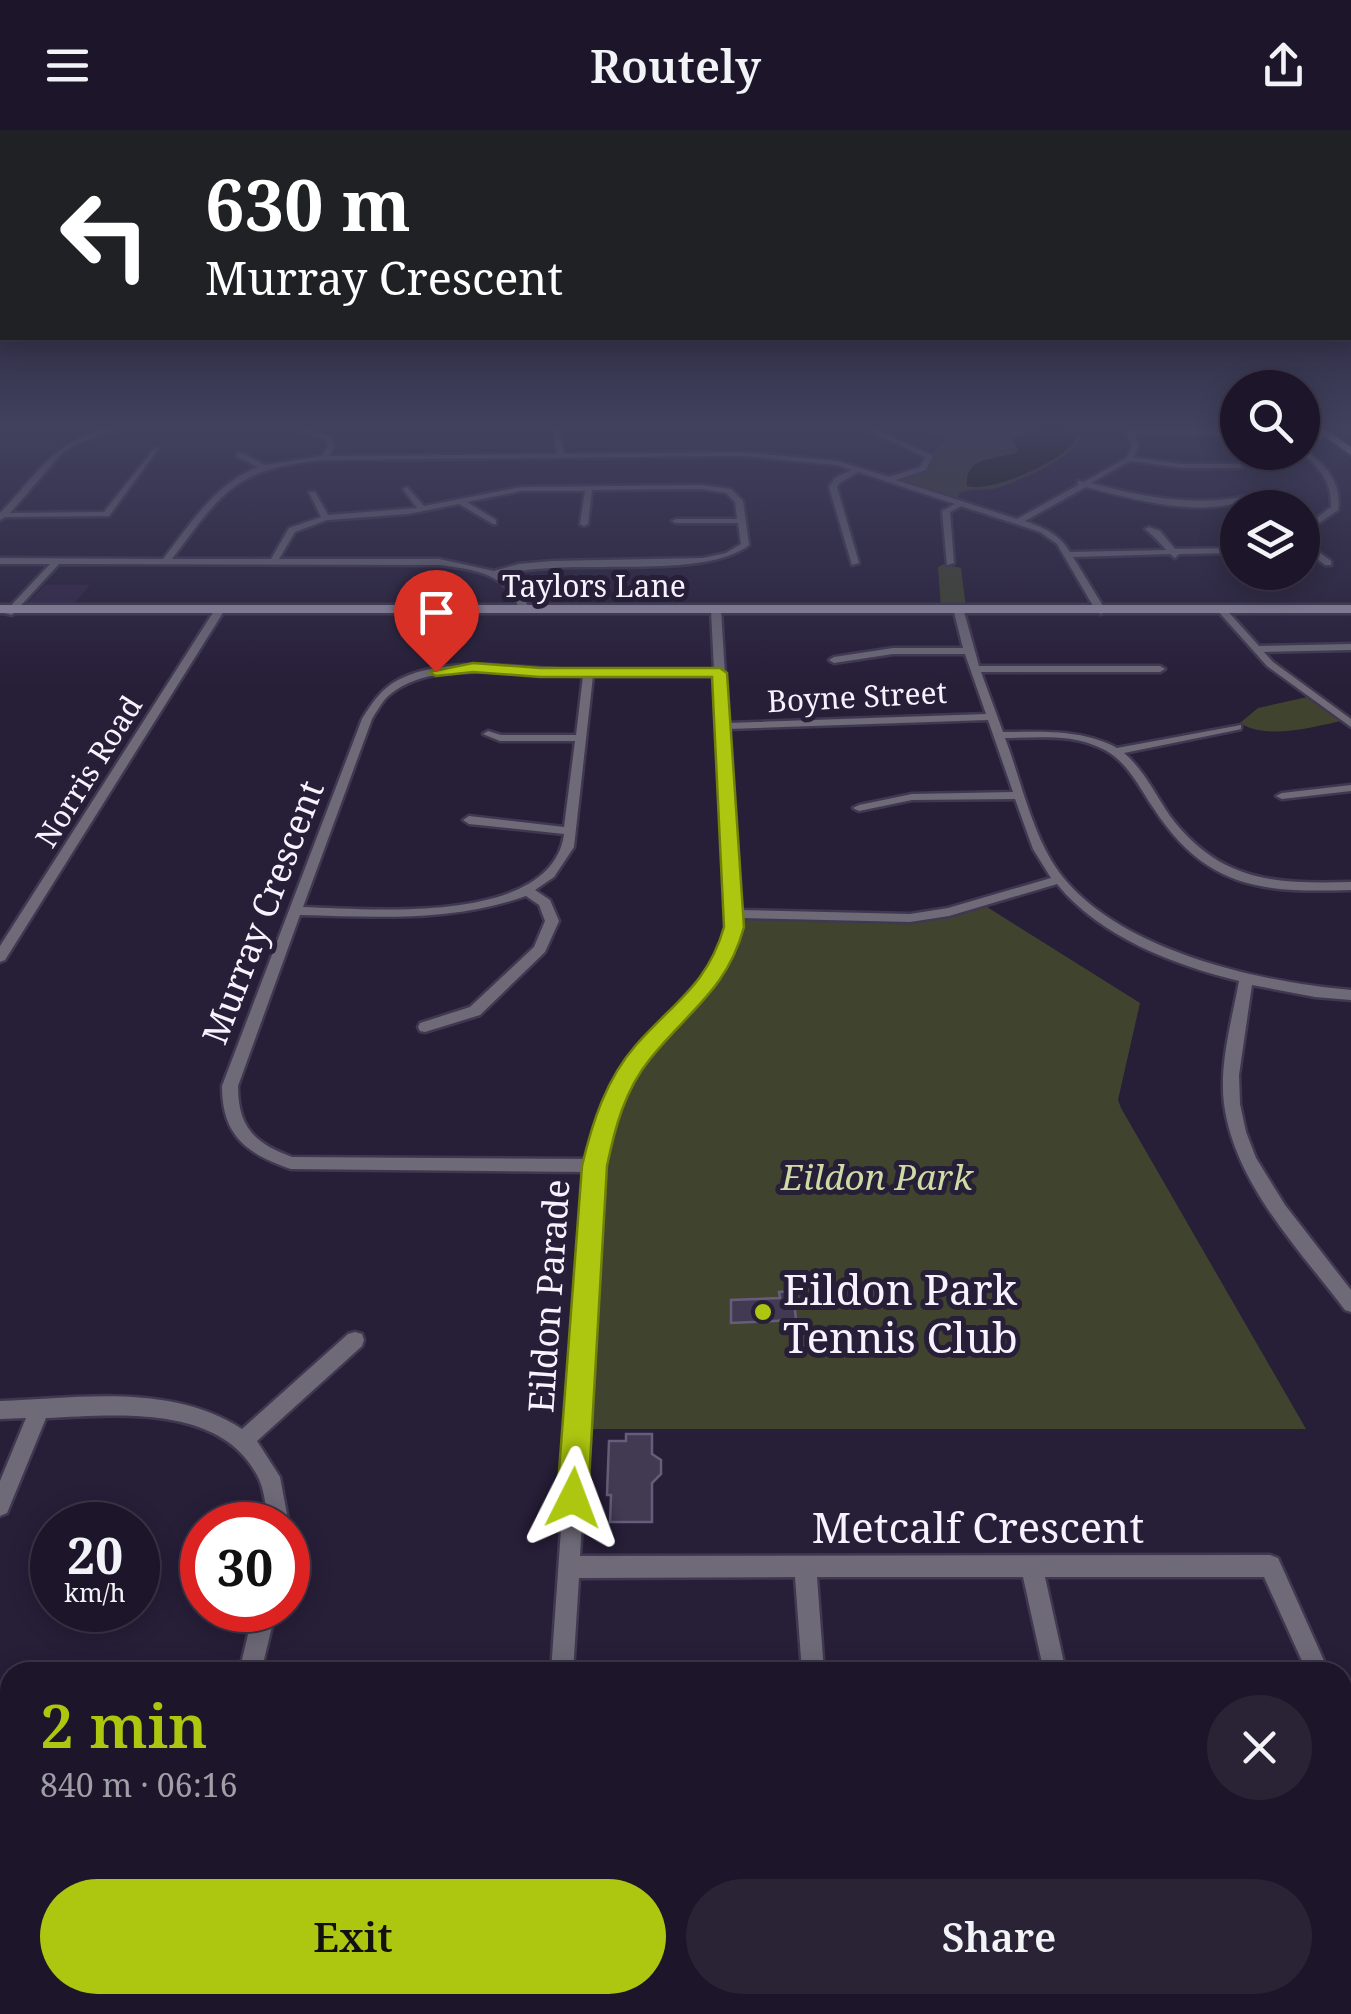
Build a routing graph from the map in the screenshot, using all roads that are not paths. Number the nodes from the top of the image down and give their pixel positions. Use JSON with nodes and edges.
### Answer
{"nodes":[{"id":1,"x":202,"y":516,"type":"edge"},
{"id":2,"x":351,"y":516,"type":"edge"},
{"id":3,"x":483,"y":516,"type":"edge"},
{"id":4,"x":585,"y":516,"type":"edge"},
{"id":5,"x":741,"y":516,"type":"edge"},
{"id":6,"x":841,"y":516,"type":"edge"},
{"id":7,"x":946,"y":516,"type":"edge"},
{"id":8,"x":999,"y":516,"type":"edge"},
{"id":9,"x":1028,"y":516,"type":"edge"},
{"id":10,"x":326,"y":518,"type":"joint"},
{"id":11,"x":1019,"y":521,"type":"junction"},
{"id":12,"x":493,"y":522,"type":"dead end"},
{"id":13,"x":676,"y":522,"type":"dead end"},
{"id":14,"x":742,"y":522,"type":"junction"},
{"id":15,"x":584,"y":524,"type":"dead end"},
{"id":16,"x":1149,"y":528,"type":"dead end"},
{"id":17,"x":1065,"y":551,"type":"junction"},
{"id":18,"x":1220,"y":551,"type":"edge"},
{"id":19,"x":1175,"y":555,"type":"junction"},
{"id":20,"x":1320,"y":556,"type":"edge"},
{"id":21,"x":274,"y":561,"type":"junction"},
{"id":22,"x":0,"y":562,"type":"edge"},
{"id":23,"x":56,"y":562,"type":"junction"},
{"id":24,"x":166,"y":562,"type":"junction"},
{"id":25,"x":1328,"y":562,"type":"dead end"},
{"id":26,"x":950,"y":563,"type":"dead end"},
{"id":27,"x":855,"y":564,"type":"dead end"},
{"id":28,"x":494,"y":574,"type":"junction"},
{"id":29,"x":1100,"y":609,"type":"junction"},
{"id":30,"x":1222,"y":609,"type":"junction"},
{"id":31,"x":1351,"y":609,"type":"edge"},
{"id":32,"x":524,"y":610,"type":"junction"},
{"id":33,"x":716,"y":610,"type":"junction"},
{"id":34,"x":954,"y":610,"type":"junction"},
{"id":35,"x":5,"y":611,"type":"edge"},
{"id":36,"x":218,"y":611,"type":"junction"},
{"id":37,"x":1351,"y":647,"type":"edge"},
{"id":38,"x":1255,"y":649,"type":"junction"},
{"id":39,"x":969,"y":651,"type":"junction"},
{"id":40,"x":834,"y":660,"type":"dead end"},
{"id":41,"x":976,"y":669,"type":"junction"},
{"id":42,"x":1160,"y":669,"type":"dead end"},
{"id":43,"x":588,"y":673,"type":"junction"},
{"id":44,"x":720,"y":673,"type":"junction"},
{"id":45,"x":1351,"y":711,"type":"edge"},
{"id":46,"x":1337,"y":714,"type":"junction"},
{"id":47,"x":992,"y":717,"type":"junction"},
{"id":48,"x":1351,"y":724,"type":"edge"},
{"id":49,"x":723,"y":726,"type":"junction"},
{"id":50,"x":1237,"y":727,"type":"dead end"},
{"id":51,"x":488,"y":734,"type":"dead end"},
{"id":52,"x":999,"y":736,"type":"junction"},
{"id":53,"x":580,"y":738,"type":"junction"},
{"id":54,"x":1116,"y":751,"type":"junction"},
{"id":55,"x":1351,"y":788,"type":"edge"},
{"id":56,"x":1020,"y":795,"type":"junction"},
{"id":57,"x":1282,"y":796,"type":"dead end"},
{"id":58,"x":860,"y":808,"type":"dead end"},
{"id":59,"x":468,"y":820,"type":"dead end"},
{"id":60,"x":571,"y":831,"type":"junction"},
{"id":61,"x":1058,"y":880,"type":"junction"},
{"id":62,"x":1351,"y":886,"type":"edge"},
{"id":63,"x":528,"y":891,"type":"junction"},
{"id":64,"x":295,"y":911,"type":"junction"},
{"id":65,"x":736,"y":914,"type":"junction"},
{"id":66,"x":0,"y":957,"type":"edge"},
{"id":67,"x":1246,"y":980,"type":"junction"},
{"id":68,"x":1351,"y":995,"type":"edge"},
{"id":69,"x":426,"y":1026,"type":"dead end"},
{"id":70,"x":595,"y":1166,"type":"junction"},
{"id":71,"x":1351,"y":1304,"type":"edge"},
{"id":72,"x":354,"y":1340,"type":"dead end"},
{"id":73,"x":0,"y":1410,"type":"edge"},
{"id":74,"x":39,"y":1410,"type":"junction"},
{"id":75,"x":244,"y":1439,"type":"junction"},
{"id":76,"x":274,"y":1502,"type":"edge"},
{"id":77,"x":0,"y":1506,"type":"edge"},
{"id":78,"x":568,"y":1567,"type":"junction"},
{"id":79,"x":805,"y":1567,"type":"junction"},
{"id":80,"x":1032,"y":1567,"type":"junction"},
{"id":81,"x":260,"y":1632,"type":"edge"},
{"id":82,"x":252,"y":1662,"type":"edge"},
{"id":83,"x":563,"y":1662,"type":"edge"},
{"id":84,"x":812,"y":1662,"type":"edge"},
{"id":85,"x":1053,"y":1662,"type":"edge"},
{"id":86,"x":1314,"y":1662,"type":"edge"}],
"edges":[{"from":1,"to":24,"type":"street"},
{"from":2,"to":10,"type":"street"},
{"from":3,"to":12,"type":"street"},
{"from":4,"to":15,"type":"street"},
{"from":5,"to":14,"type":"street"},
{"from":6,"to":27,"type":"street"},
{"from":7,"to":26,"type":"street"},
{"from":8,"to":11,"type":"street"},
{"from":9,"to":11,"type":"street"},
{"from":10,"to":21,"type":"street"},
{"from":11,"to":17,"type":"street"},
{"from":13,"to":14,"type":"street"},
{"from":14,"to":28,"type":"street"},
{"from":16,"to":19,"type":"street"},
{"from":17,"to":19,"type":"street"},
{"from":17,"to":29,"type":"street"},
{"from":18,"to":19,"type":"street"},
{"from":20,"to":25,"type":"street"},
{"from":21,"to":24,"type":"street"},
{"from":21,"to":28,"type":"street"},
{"from":22,"to":23,"type":"street"},
{"from":23,"to":24,"type":"street"},
{"from":23,"to":35,"type":"street"},
{"from":28,"to":32,"type":"street"},
{"from":29,"to":30,"type":"main road","name":"Taylors Lane"},
{"from":29,"to":34,"type":"main road","name":"Taylors Lane"},
{"from":30,"to":31,"type":"main road","name":"Taylors Lane"},
{"from":30,"to":38,"type":"street"},
{"from":32,"to":33,"type":"main road","name":"Taylors Lane"},
{"from":32,"to":36,"type":"main road","name":"Taylors Lane"},
{"from":33,"to":34,"type":"main road","name":"Taylors Lane"},
{"from":33,"to":44,"type":"street","name":"Eildon Parade"},
{"from":34,"to":39,"type":"street"},
{"from":35,"to":36,"type":"main road","name":"Taylors Lane"},
{"from":36,"to":66,"type":"street","name":"Norris Road"},
{"from":37,"to":38,"type":"street"},
{"from":38,"to":46,"type":"street"},
{"from":39,"to":40,"type":"street"},
{"from":39,"to":41,"type":"street"},
{"from":41,"to":42,"type":"street"},
{"from":41,"to":47,"type":"street"},
{"from":43,"to":44,"type":"street","name":"Murray Crescent"},
{"from":43,"to":53,"type":"street"},
{"from":43,"to":64,"type":"street","name":"Murray Crescent"},
{"from":44,"to":49,"type":"street","name":"Eildon Parade"},
{"from":45,"to":46,"type":"street"},
{"from":46,"to":48,"type":"street"},
{"from":47,"to":49,"type":"street","name":"Boyne Street"},
{"from":47,"to":52,"type":"street"},
{"from":49,"to":65,"type":"street","name":"Eildon Parade"},
{"from":50,"to":54,"type":"street"},
{"from":51,"to":53,"type":"street"},
{"from":52,"to":54,"type":"street"},
{"from":52,"to":56,"type":"street"},
{"from":53,"to":60,"type":"street"},
{"from":54,"to":62,"type":"street"},
{"from":55,"to":57,"type":"street"},
{"from":56,"to":58,"type":"street"},
{"from":56,"to":61,"type":"street"},
{"from":59,"to":60,"type":"street"},
{"from":60,"to":63,"type":"street"},
{"from":61,"to":65,"type":"street"},
{"from":61,"to":67,"type":"street"},
{"from":63,"to":64,"type":"street"},
{"from":63,"to":69,"type":"street"},
{"from":64,"to":70,"type":"street","name":"Murray Crescent"},
{"from":65,"to":70,"type":"street","name":"Eildon Parade"},
{"from":67,"to":68,"type":"street"},
{"from":67,"to":71,"type":"street"},
{"from":70,"to":78,"type":"street","name":"Eildon Parade"},
{"from":72,"to":75,"type":"street"},
{"from":73,"to":74,"type":"street"},
{"from":74,"to":75,"type":"street"},
{"from":74,"to":77,"type":"street"},
{"from":75,"to":76,"type":"street"},
{"from":78,"to":79,"type":"street","name":"Metcalf Crescent"},
{"from":78,"to":83,"type":"street","name":"Eildon Parade"},
{"from":79,"to":80,"type":"street","name":"Metcalf Crescent"},
{"from":79,"to":84,"type":"street"},
{"from":80,"to":85,"type":"street"},
{"from":80,"to":86,"type":"street","name":"Metcalf Crescent"},
{"from":81,"to":82,"type":"street"}]}
